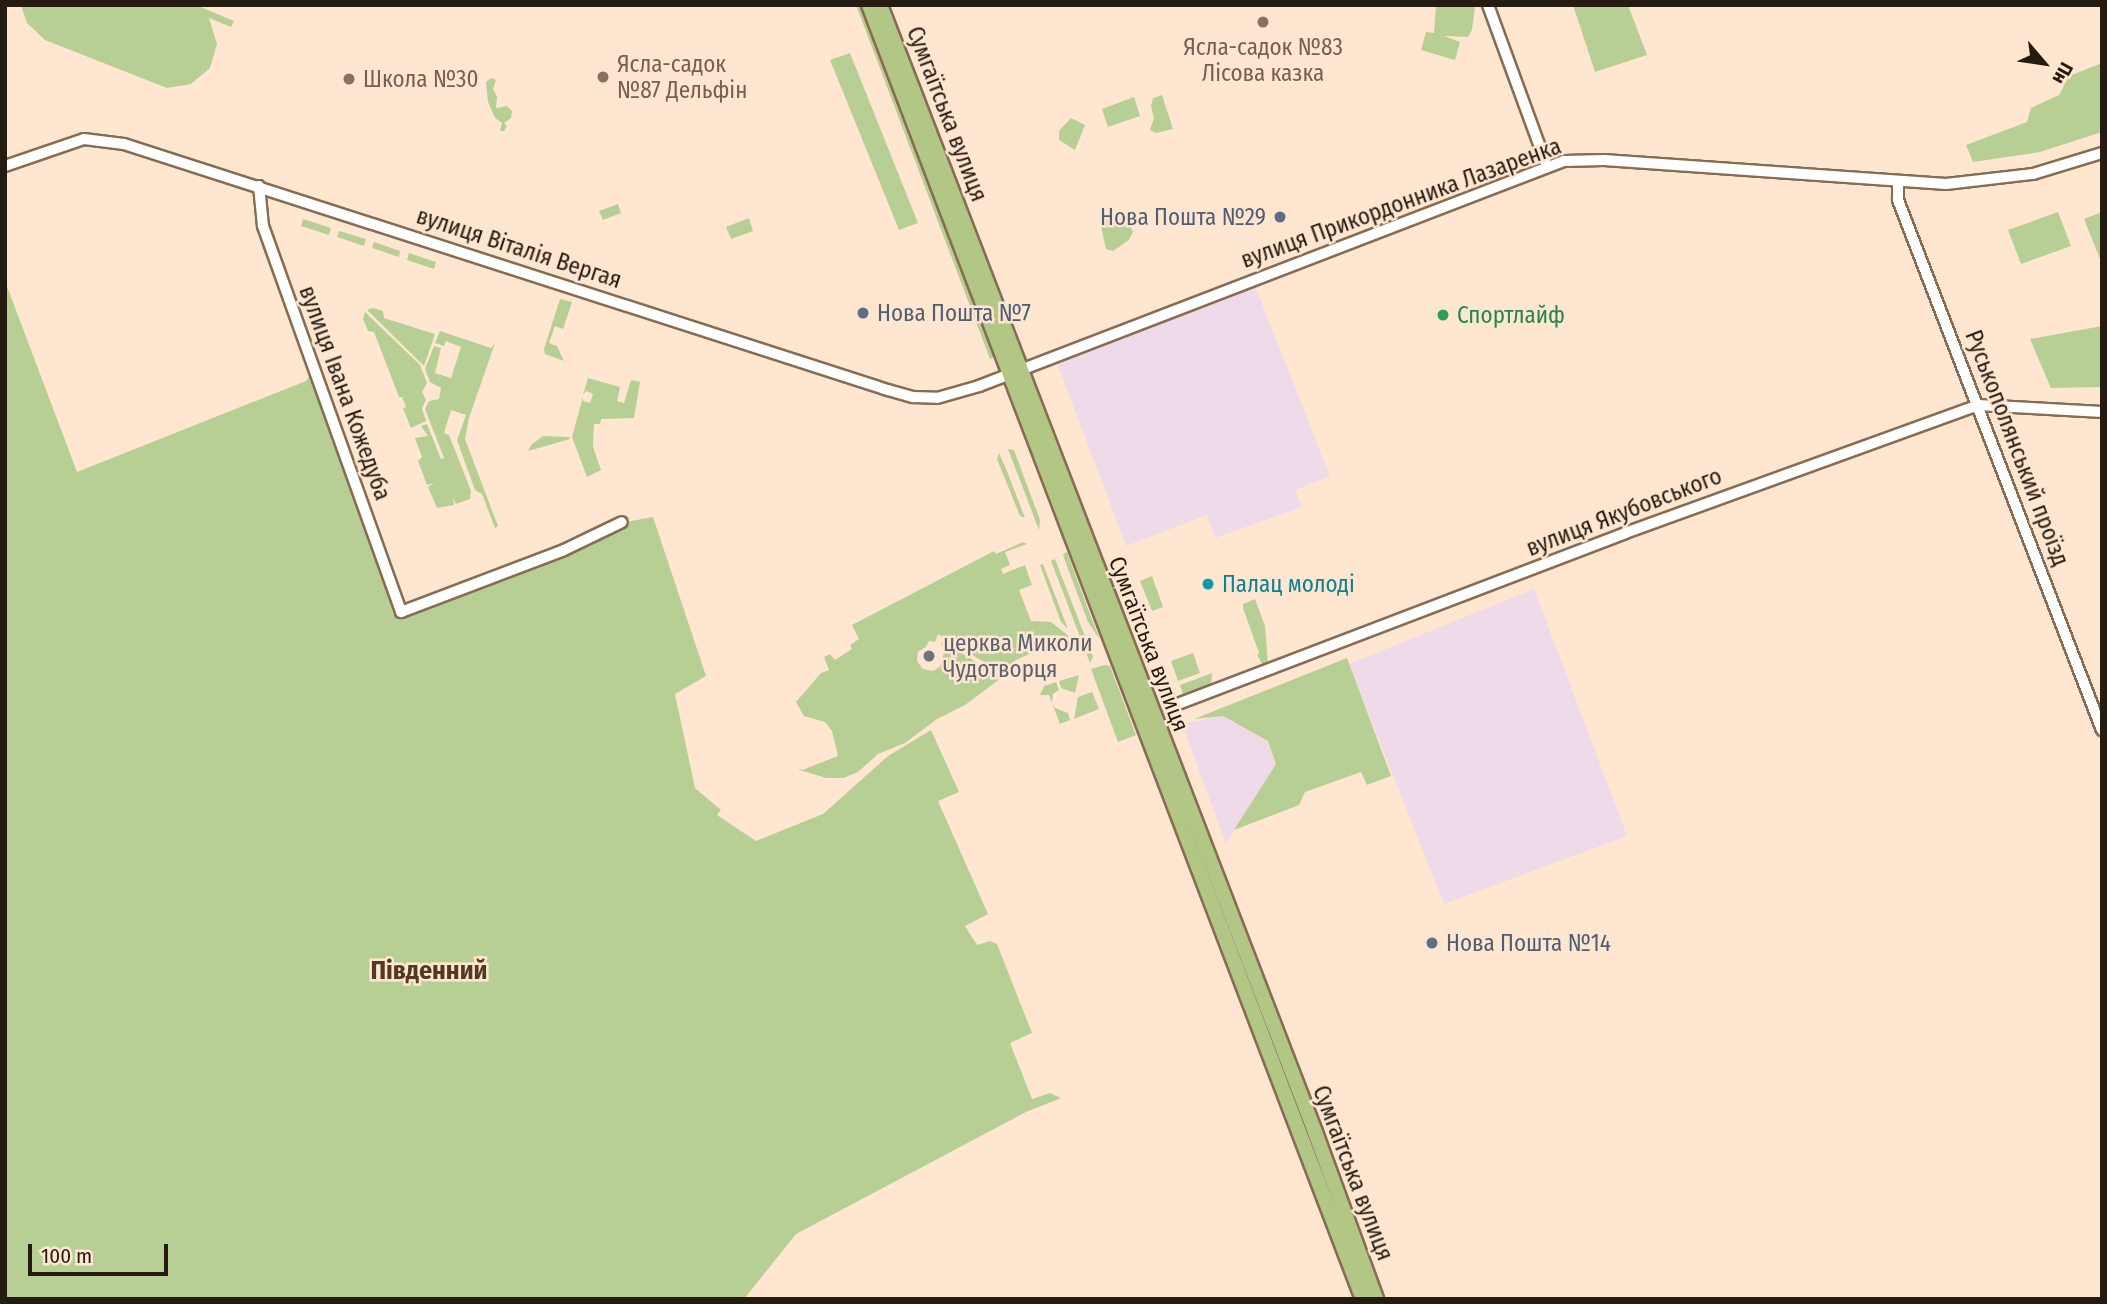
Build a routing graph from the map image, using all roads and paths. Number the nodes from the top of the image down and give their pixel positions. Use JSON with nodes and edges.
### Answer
{"nodes":[{"id":1,"x":869,"y":5,"type":"edge"},
{"id":2,"x":880,"y":5,"type":"edge"},
{"id":3,"x":1488,"y":5,"type":"edge"},
{"id":4,"x":2102,"y":153,"type":"edge"},
{"id":5,"x":5,"y":166,"type":"edge"},
{"id":6,"x":1546,"y":166,"type":"junction"},
{"id":7,"x":1898,"y":181,"type":"junction"},
{"id":8,"x":259,"y":187,"type":"junction"},
{"id":9,"x":1015,"y":372,"type":"junction"},
{"id":10,"x":1978,"y":405,"type":"junction"},
{"id":11,"x":2102,"y":412,"type":"edge"},
{"id":12,"x":622,"y":522,"type":"dead end"},
{"id":13,"x":1170,"y":707,"type":"dead end"},
{"id":14,"x":2102,"y":730,"type":"edge"},
{"id":15,"x":1340,"y":1223,"type":"junction"},
{"id":16,"x":1363,"y":1299,"type":"edge"},
{"id":17,"x":1376,"y":1299,"type":"edge"}],
"edges":[{"from":1,"to":9,"type":"main road","name":"Сумгаїтська вулиця"},
{"from":2,"to":9,"type":"main road","name":"Сумгаїтська вулиця"},
{"from":3,"to":6,"type":"street"},
{"from":4,"to":7,"type":"street","name":"вулиця Прикордонника Лазаренка"},
{"from":5,"to":8,"type":"street","name":"вулиця Віталія Вергая"},
{"from":6,"to":7,"type":"street","name":"вулиця Прикордонника Лазаренка"},
{"from":6,"to":9,"type":"street","name":"вулиця Прикордонника Лазаренка"},
{"from":7,"to":10,"type":"street","name":"Руськополянський проїзд"},
{"from":8,"to":9,"type":"street","name":"вулиця Віталія Вергая"},
{"from":8,"to":12,"type":"street","name":"вулиця Івана Кожедуба"},
{"from":9,"to":15,"type":"main road","name":"Сумгаїтська вулиця"},
{"from":10,"to":11,"type":"street","name":"вулиця Якубовського"},
{"from":10,"to":13,"type":"street","name":"вулиця Якубовського"},
{"from":10,"to":14,"type":"street","name":"Руськополянський проїзд"},
{"from":15,"to":16,"type":"main road","name":"Сумгаїтська вулиця"},
{"from":15,"to":17,"type":"main road","name":"Сумгаїтська вулиця"}]}
